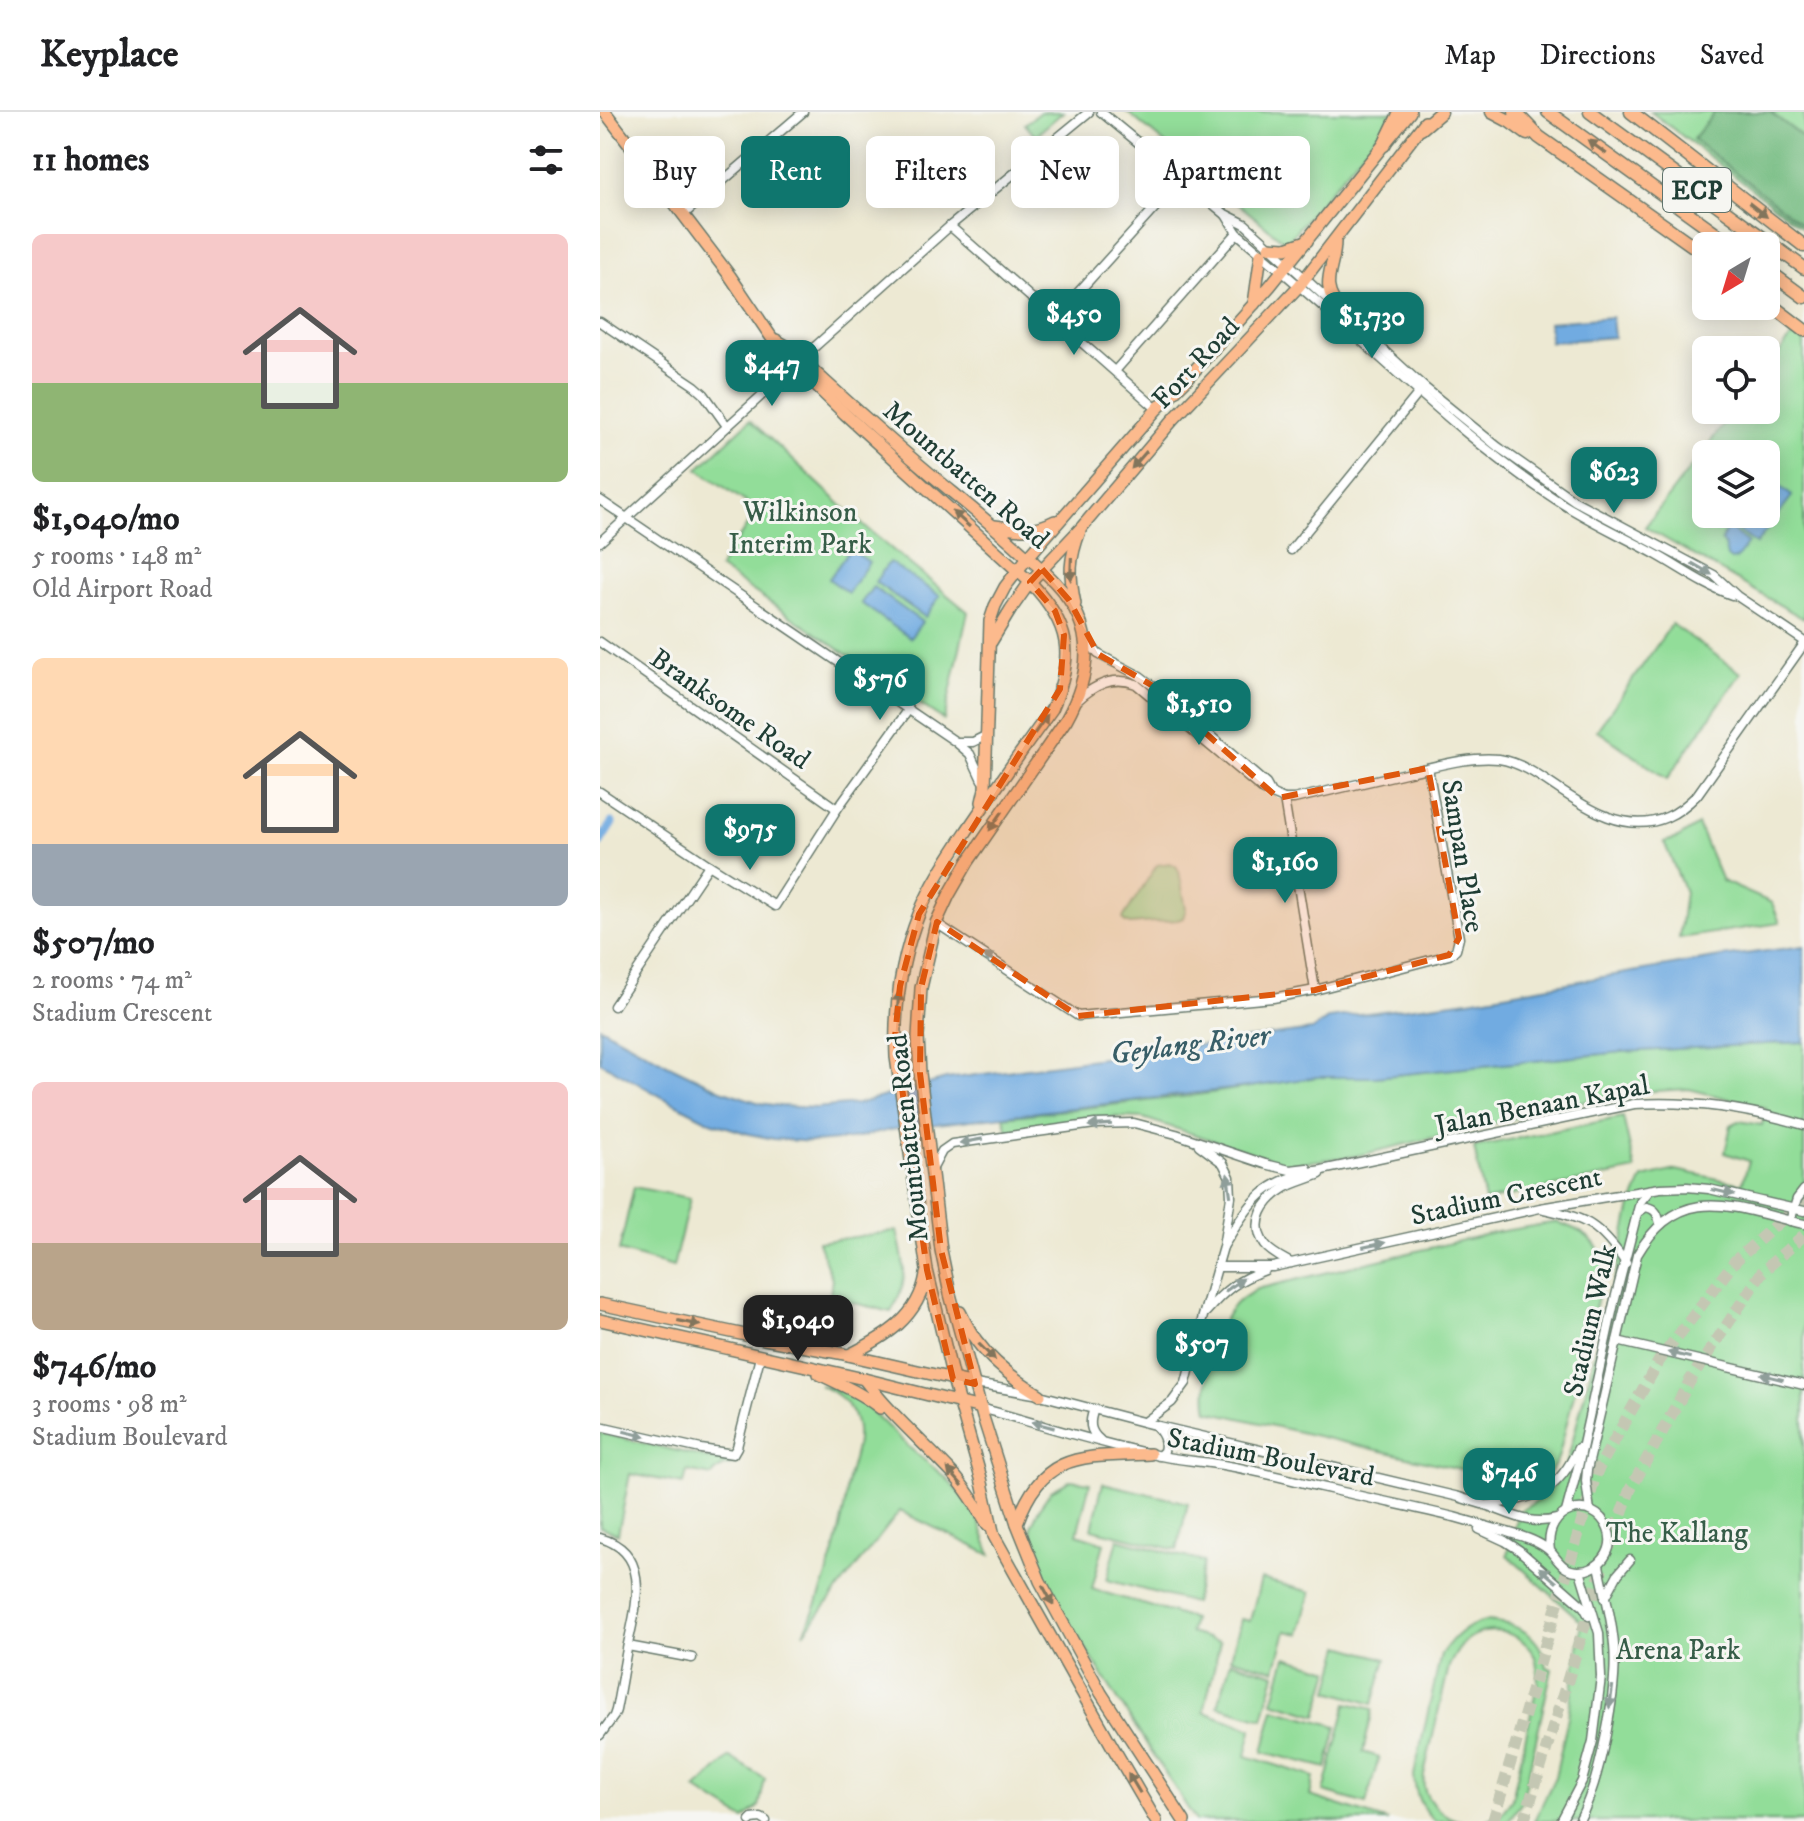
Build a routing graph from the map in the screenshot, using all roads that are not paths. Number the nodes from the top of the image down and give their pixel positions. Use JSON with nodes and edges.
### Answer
{"nodes":[{"id":1,"x":605,"y":112,"type":"edge"},
{"id":2,"x":803,"y":112,"type":"edge"},
{"id":3,"x":1089,"y":112,"type":"edge"},
{"id":4,"x":1101,"y":112,"type":"edge"},
{"id":5,"x":1400,"y":112,"type":"edge"},
{"id":6,"x":1410,"y":112,"type":"edge"},
{"id":7,"x":1433,"y":112,"type":"edge"},
{"id":8,"x":1441,"y":112,"type":"edge"},
{"id":9,"x":1492,"y":112,"type":"edge"},
{"id":10,"x":1515,"y":112,"type":"edge"},
{"id":11,"x":1590,"y":112,"type":"edge"},
{"id":12,"x":1631,"y":112,"type":"edge"},
{"id":13,"x":1549,"y":113,"type":"edge"},
{"id":14,"x":1421,"y":129,"type":"junction"},
{"id":15,"x":1135,"y":140,"type":"edge"},
{"id":16,"x":1384,"y":145,"type":"junction"},
{"id":17,"x":1572,"y":159,"type":"junction"},
{"id":18,"x":1155,"y":208,"type":"edge"},
{"id":19,"x":1217,"y":208,"type":"edge"},
{"id":20,"x":1225,"y":214,"type":"junction"},
{"id":21,"x":683,"y":215,"type":"junction"},
{"id":22,"x":950,"y":226,"type":"junction"},
{"id":23,"x":1715,"y":232,"type":"edge"},
{"id":24,"x":1237,"y":233,"type":"junction"},
{"id":25,"x":1307,"y":241,"type":"junction"},
{"id":26,"x":1335,"y":242,"type":"junction"},
{"id":27,"x":1692,"y":245,"type":"edge"},
{"id":28,"x":1804,"y":246,"type":"edge"},
{"id":29,"x":1265,"y":250,"type":"junction"},
{"id":30,"x":1285,"y":268,"type":"junction"},
{"id":31,"x":1804,"y":268,"type":"edge"},
{"id":32,"x":1780,"y":279,"type":"edge"},
{"id":33,"x":1301,"y":283,"type":"junction"},
{"id":34,"x":1804,"y":297,"type":"edge"},
{"id":35,"x":1254,"y":305,"type":"junction"},
{"id":36,"x":1341,"y":310,"type":"junction"},
{"id":37,"x":1780,"y":312,"type":"edge"},
{"id":38,"x":1054,"y":319,"type":"junction"},
{"id":39,"x":600,"y":322,"type":"edge"},
{"id":40,"x":1804,"y":330,"type":"edge"},
{"id":41,"x":798,"y":363,"type":"junction"},
{"id":42,"x":1115,"y":371,"type":"junction"},
{"id":43,"x":1422,"y":390,"type":"junction"},
{"id":44,"x":1157,"y":409,"type":"junction"},
{"id":45,"x":727,"y":426,"type":"junction"},
{"id":46,"x":600,"y":500,"type":"edge"},
{"id":47,"x":1064,"y":516,"type":"junction"},
{"id":48,"x":626,"y":517,"type":"junction"},
{"id":49,"x":994,"y":526,"type":"junction"},
{"id":50,"x":1082,"y":527,"type":"junction"},
{"id":51,"x":614,"y":530,"type":"junction"},
{"id":52,"x":600,"y":542,"type":"edge"},
{"id":53,"x":1291,"y":550,"type":"dead end"},
{"id":54,"x":600,"y":552,"type":"edge"},
{"id":55,"x":1028,"y":557,"type":"junction"},
{"id":56,"x":1042,"y":569,"type":"junction"},
{"id":57,"x":1017,"y":570,"type":"junction"},
{"id":58,"x":1030,"y":582,"type":"junction"},
{"id":59,"x":1076,"y":612,"type":"junction"},
{"id":60,"x":1085,"y":637,"type":"junction"},
{"id":61,"x":600,"y":642,"type":"edge"},
{"id":62,"x":1804,"y":642,"type":"edge"},
{"id":63,"x":991,"y":643,"type":"junction"},
{"id":64,"x":1076,"y":701,"type":"junction"},
{"id":65,"x":909,"y":709,"type":"junction"},
{"id":66,"x":987,"y":735,"type":"junction"},
{"id":67,"x":956,"y":742,"type":"junction"},
{"id":68,"x":1428,"y":768,"type":"junction"},
{"id":69,"x":985,"y":789,"type":"junction"},
{"id":70,"x":600,"y":792,"type":"edge"},
{"id":71,"x":1271,"y":793,"type":"junction"},
{"id":72,"x":1284,"y":799,"type":"junction"},
{"id":73,"x":837,"y":809,"type":"junction"},
{"id":74,"x":980,"y":810,"type":"junction"},
{"id":75,"x":709,"y":865,"type":"junction"},
{"id":76,"x":936,"y":923,"type":"junction"},
{"id":77,"x":1315,"y":990,"type":"junction"},
{"id":78,"x":614,"y":1006,"type":"dead end"},
{"id":79,"x":1804,"y":1125,"type":"edge"},
{"id":80,"x":1191,"y":1139,"type":"junction"},
{"id":81,"x":1335,"y":1167,"type":"junction"},
{"id":82,"x":932,"y":1169,"type":"junction"},
{"id":83,"x":1651,"y":1189,"type":"junction"},
{"id":84,"x":1804,"y":1190,"type":"edge"},
{"id":85,"x":1540,"y":1208,"type":"junction"},
{"id":86,"x":1793,"y":1208,"type":"junction"},
{"id":87,"x":1637,"y":1213,"type":"junction"},
{"id":88,"x":1804,"y":1218,"type":"edge"},
{"id":89,"x":1790,"y":1221,"type":"junction"},
{"id":90,"x":1660,"y":1224,"type":"junction"},
{"id":91,"x":1223,"y":1247,"type":"junction"},
{"id":92,"x":1626,"y":1262,"type":"junction"},
{"id":93,"x":1291,"y":1263,"type":"junction"},
{"id":94,"x":1218,"y":1267,"type":"junction"},
{"id":95,"x":1273,"y":1267,"type":"junction"},
{"id":96,"x":927,"y":1270,"type":"junction"},
{"id":97,"x":1632,"y":1276,"type":"junction"},
{"id":98,"x":950,"y":1294,"type":"junction"},
{"id":99,"x":600,"y":1304,"type":"edge"},
{"id":100,"x":1203,"y":1316,"type":"junction"},
{"id":101,"x":600,"y":1320,"type":"edge"},
{"id":102,"x":1617,"y":1341,"type":"junction"},
{"id":103,"x":849,"y":1355,"type":"junction"},
{"id":104,"x":760,"y":1357,"type":"junction"},
{"id":105,"x":804,"y":1366,"type":"junction"},
{"id":106,"x":864,"y":1379,"type":"junction"},
{"id":107,"x":953,"y":1379,"type":"junction"},
{"id":108,"x":975,"y":1384,"type":"junction"},
{"id":109,"x":1804,"y":1385,"type":"edge"},
{"id":110,"x":1040,"y":1395,"type":"junction"},
{"id":111,"x":961,"y":1403,"type":"junction"},
{"id":112,"x":981,"y":1408,"type":"junction"},
{"id":113,"x":1094,"y":1409,"type":"junction"},
{"id":114,"x":1150,"y":1424,"type":"junction"},
{"id":115,"x":600,"y":1426,"type":"edge"},
{"id":116,"x":905,"y":1427,"type":"junction"},
{"id":117,"x":1586,"y":1429,"type":"junction"},
{"id":118,"x":1104,"y":1442,"type":"junction"},
{"id":119,"x":1154,"y":1455,"type":"junction"},
{"id":120,"x":1485,"y":1505,"type":"junction"},
{"id":121,"x":1590,"y":1511,"type":"junction"},
{"id":122,"x":1566,"y":1512,"type":"junction"},
{"id":123,"x":1453,"y":1517,"type":"junction"},
{"id":124,"x":1557,"y":1519,"type":"junction"},
{"id":125,"x":1017,"y":1524,"type":"junction"},
{"id":126,"x":994,"y":1536,"type":"junction"},
{"id":127,"x":600,"y":1538,"type":"edge"},
{"id":128,"x":1550,"y":1551,"type":"junction"},
{"id":129,"x":1630,"y":1560,"type":"dead end"},
{"id":130,"x":1599,"y":1565,"type":"junction"},
{"id":131,"x":1580,"y":1571,"type":"junction"},
{"id":132,"x":1605,"y":1598,"type":"junction"},
{"id":133,"x":1599,"y":1633,"type":"junction"},
{"id":134,"x":628,"y":1646,"type":"junction"},
{"id":135,"x":692,"y":1658,"type":"dead end"},
{"id":136,"x":600,"y":1735,"type":"edge"},
{"id":137,"x":750,"y":1821,"type":"edge"},
{"id":138,"x":766,"y":1821,"type":"edge"},
{"id":139,"x":1156,"y":1821,"type":"edge"},
{"id":140,"x":1184,"y":1821,"type":"edge"},
{"id":141,"x":1561,"y":1821,"type":"edge"},
{"id":142,"x":1579,"y":1821,"type":"edge"}],
"edges":[{"from":1,"to":21,"type":"main road","name":"Mountbatten Road"},
{"from":2,"to":21,"type":"street"},
{"from":3,"to":22,"type":"street"},
{"from":4,"to":15,"type":"street"},
{"from":5,"to":16,"type":"highway"},
{"from":6,"to":16,"type":"main road","name":"Fort Road"},
{"from":7,"to":14,"type":"main road","name":"Fort Road"},
{"from":8,"to":14,"type":"highway"},
{"from":9,"to":17,"type":"highway"},
{"from":10,"to":17,"type":"highway"},
{"from":11,"to":31,"type":"highway","number":"ECP"},
{"from":12,"to":28,"type":"highway","one_way":true},
{"from":23,"to":13,"type":"highway","number":"ECP","one_way":true},
{"from":14,"to":26,"type":"main road","name":"Fort Road"},
{"from":16,"to":25,"type":"main road","name":"Fort Road"},
{"from":17,"to":27,"type":"highway"},
{"from":18,"to":38,"type":"street"},
{"from":19,"to":20,"type":"street"},
{"from":20,"to":24,"type":"street"},
{"from":20,"to":29,"type":"street"},
{"from":21,"to":41,"type":"main road","name":"Mountbatten Road"},
{"from":22,"to":38,"type":"street","name":"Fort Road"},
{"from":22,"to":41,"type":"street"},
{"from":24,"to":29,"type":"street"},
{"from":24,"to":42,"type":"street"},
{"from":25,"to":29,"type":"main road"},
{"from":25,"to":30,"type":"main road","name":"Fort Road"},
{"from":26,"to":33,"type":"main road","name":"Fort Road"},
{"from":26,"to":36,"type":"main road"},
{"from":29,"to":30,"type":"street"},
{"from":29,"to":35,"type":"main road"},
{"from":30,"to":33,"type":"street"},
{"from":30,"to":35,"type":"main road","name":"Fort Road"},
{"from":32,"to":34,"type":"highway"},
{"from":33,"to":36,"type":"street"},
{"from":33,"to":43,"type":"street"},
{"from":33,"to":50,"type":"main road","name":"Fort Road","one_way":true},
{"from":35,"to":44,"type":"main road","name":"Fort Road"},
{"from":36,"to":43,"type":"street"},
{"from":37,"to":40,"type":"highway"},
{"from":38,"to":42,"type":"street","name":"Fort Road"},
{"from":39,"to":45,"type":"street"},
{"from":41,"to":45,"type":"street"},
{"from":41,"to":49,"type":"main road","name":"Mountbatten Road"},
{"from":57,"to":41,"type":"main road","name":"Mountbatten Road","one_way":true},
{"from":42,"to":44,"type":"street","name":"Fort Road"},
{"from":43,"to":53,"type":"street"},
{"from":43,"to":62,"type":"street"},
{"from":44,"to":47,"type":"main road","name":"Fort Road"},
{"from":45,"to":48,"type":"street"},
{"from":46,"to":48,"type":"street"},
{"from":47,"to":49,"type":"main road"},
{"from":47,"to":55,"type":"main road","name":"Fort Road"},
{"from":48,"to":51,"type":"street"},
{"from":48,"to":65,"type":"street"},
{"from":49,"to":55,"type":"main road","name":"Mountbatten Road"},
{"from":50,"to":56,"type":"main road","name":"Fort Road"},
{"from":50,"to":59,"type":"main road","one_way":true},
{"from":51,"to":52,"type":"street"},
{"from":51,"to":54,"type":"street"},
{"from":55,"to":56,"type":"main road","name":"Mountbatten Road"},
{"from":55,"to":57,"type":"main road","name":"Fort Road"},
{"from":56,"to":58,"type":"main road","name":"Fort Road"},
{"from":56,"to":59,"type":"main road","name":"Mountbatten Road"},
{"from":57,"to":58,"type":"main road","name":"Mountbatten Road"},
{"from":57,"to":63,"type":"main road","name":"Fort Road"},
{"from":58,"to":63,"type":"main road","name":"Fort Road"},
{"from":74,"to":58,"type":"main road","name":"Mountbatten Road","one_way":true},
{"from":59,"to":60,"type":"main road","name":"Mountbatten Road"},
{"from":60,"to":64,"type":"main road","name":"Mountbatten Road"},
{"from":60,"to":71,"type":"street"},
{"from":61,"to":73,"type":"street","name":"Branksome Road"},
{"from":62,"to":68,"type":"street"},
{"from":63,"to":66,"type":"main road","name":"Fort Road"},
{"from":64,"to":71,"type":"street"},
{"from":64,"to":76,"type":"main road","name":"Mountbatten Road","one_way":true},
{"from":65,"to":67,"type":"street"},
{"from":65,"to":73,"type":"street"},
{"from":66,"to":67,"type":"street"},
{"from":66,"to":69,"type":"main road","name":"Fort Road"},
{"from":67,"to":69,"type":"street"},
{"from":68,"to":72,"type":"street"},
{"from":68,"to":77,"type":"street","name":"Sampan Place"},
{"from":69,"to":74,"type":"main road","name":"Fort Road"},
{"from":70,"to":75,"type":"street"},
{"from":71,"to":72,"type":"street"},
{"from":72,"to":77,"type":"street"},
{"from":73,"to":75,"type":"street"},
{"from":96,"to":74,"type":"main road","name":"Mountbatten Road","one_way":true},
{"from":75,"to":78,"type":"street"},
{"from":77,"to":76,"type":"street","one_way":true},
{"from":76,"to":82,"type":"main road","name":"Mountbatten Road"},
{"from":79,"to":81,"type":"street","name":"Jalan Benaan Kapal"},
{"from":80,"to":81,"type":"street","name":"Jalan Benaan Kapal"},
{"from":80,"to":82,"type":"street","name":"Jalan Benaan Kapal","one_way":true},
{"from":91,"to":80,"type":"street","name":"Jalan Benaan Kapal","one_way":true},
{"from":81,"to":91,"type":"street","name":"Jalan Benaan Kapal"},
{"from":81,"to":93,"type":"street"},
{"from":82,"to":98,"type":"main road","name":"Mountbatten Road"},
{"from":83,"to":85,"type":"street","name":"Stadium Crescent"},
{"from":83,"to":86,"type":"street","name":"Stadium Crescent","one_way":true},
{"from":83,"to":87,"type":"street","name":"Stadium Walk"},
{"from":84,"to":86,"type":"street"},
{"from":85,"to":92,"type":"street"},
{"from":93,"to":85,"type":"street","name":"Stadium Crescent","one_way":true},
{"from":86,"to":88,"type":"street","name":"Stadium Crescent"},
{"from":86,"to":89,"type":"street"},
{"from":87,"to":90,"type":"street"},
{"from":87,"to":92,"type":"street","name":"Stadium Walk"},
{"from":88,"to":89,"type":"street","name":"Stadium Walk"},
{"from":89,"to":90,"type":"street","name":"Stadium Walk"},
{"from":90,"to":97,"type":"street","name":"Stadium Walk"},
{"from":91,"to":94,"type":"street","name":"Jalan Benaan Kapal"},
{"from":92,"to":97,"type":"street"},
{"from":92,"to":117,"type":"street","name":"Stadium Walk"},
{"from":93,"to":95,"type":"street","name":"Stadium Crescent"},
{"from":94,"to":95,"type":"street","name":"Stadium Crescent"},
{"from":94,"to":100,"type":"street","name":"Jalan Benaan Kapal"},
{"from":100,"to":95,"type":"street","one_way":true},
{"from":96,"to":103,"type":"main road"},
{"from":96,"to":107,"type":"main road","name":"Mountbatten Road"},
{"from":97,"to":102,"type":"street","name":"Stadium Walk"},
{"from":98,"to":108,"type":"main road","name":"Mountbatten Road"},
{"from":98,"to":110,"type":"main road","one_way":true},
{"from":99,"to":103,"type":"main road","one_way":true},
{"from":100,"to":114,"type":"street"},
{"from":101,"to":104,"type":"main road"},
{"from":109,"to":102,"type":"street","name":"Stadium Walk","one_way":true},
{"from":102,"to":121,"type":"street","name":"Stadium Walk"},
{"from":103,"to":107,"type":"main road"},
{"from":104,"to":105,"type":"main road"},
{"from":115,"to":104,"type":"street","one_way":true},
{"from":105,"to":106,"type":"main road"},
{"from":105,"to":116,"type":"main road"},
{"from":106,"to":111,"type":"main road"},
{"from":106,"to":116,"type":"main road"},
{"from":107,"to":108,"type":"main road"},
{"from":107,"to":111,"type":"main road","name":"Mountbatten Road"},
{"from":108,"to":110,"type":"street","name":"Stadium Boulevard"},
{"from":108,"to":112,"type":"main road","name":"Mountbatten Road"},
{"from":110,"to":113,"type":"street","name":"Stadium Boulevard"},
{"from":111,"to":112,"type":"main road"},
{"from":111,"to":126,"type":"main road","name":"Mountbatten Road"},
{"from":118,"to":112,"type":"street","name":"Stadium Boulevard","one_way":true},
{"from":112,"to":125,"type":"main road","name":"Mountbatten Road"},
{"from":113,"to":114,"type":"street","name":"Stadium Boulevard"},
{"from":113,"to":118,"type":"street"},
{"from":114,"to":119,"type":"street"},
{"from":114,"to":120,"type":"street","name":"Stadium Boulevard"},
{"from":126,"to":116,"type":"main road","one_way":true},
{"from":117,"to":120,"type":"street"},
{"from":117,"to":122,"type":"street","name":"Stadium Walk"},
{"from":118,"to":119,"type":"street","name":"Stadium Boulevard"},
{"from":119,"to":123,"type":"street","name":"Stadium Boulevard"},
{"from":119,"to":125,"type":"main road"},
{"from":120,"to":124,"type":"street","name":"Stadium Boulevard"},
{"from":121,"to":122,"type":"street"},
{"from":121,"to":130,"type":"street"},
{"from":122,"to":124,"type":"street"},
{"from":123,"to":128,"type":"street","name":"Stadium Boulevard"},
{"from":133,"to":123,"type":"street","one_way":true},
{"from":124,"to":128,"type":"street"},
{"from":125,"to":140,"type":"main road","name":"Mountbatten Road","one_way":true},
{"from":139,"to":126,"type":"main road","name":"Mountbatten Road","one_way":true},
{"from":127,"to":134,"type":"street"},
{"from":128,"to":131,"type":"street","name":"Stadium Boulevard"},
{"from":129,"to":132,"type":"street"},
{"from":130,"to":131,"type":"street"},
{"from":130,"to":132,"type":"street"},
{"from":131,"to":133,"type":"street"},
{"from":132,"to":142,"type":"street","one_way":true},
{"from":133,"to":141,"type":"street"},
{"from":134,"to":135,"type":"street"},
{"from":134,"to":136,"type":"street"},
{"from":137,"to":138,"type":"street"}]}
